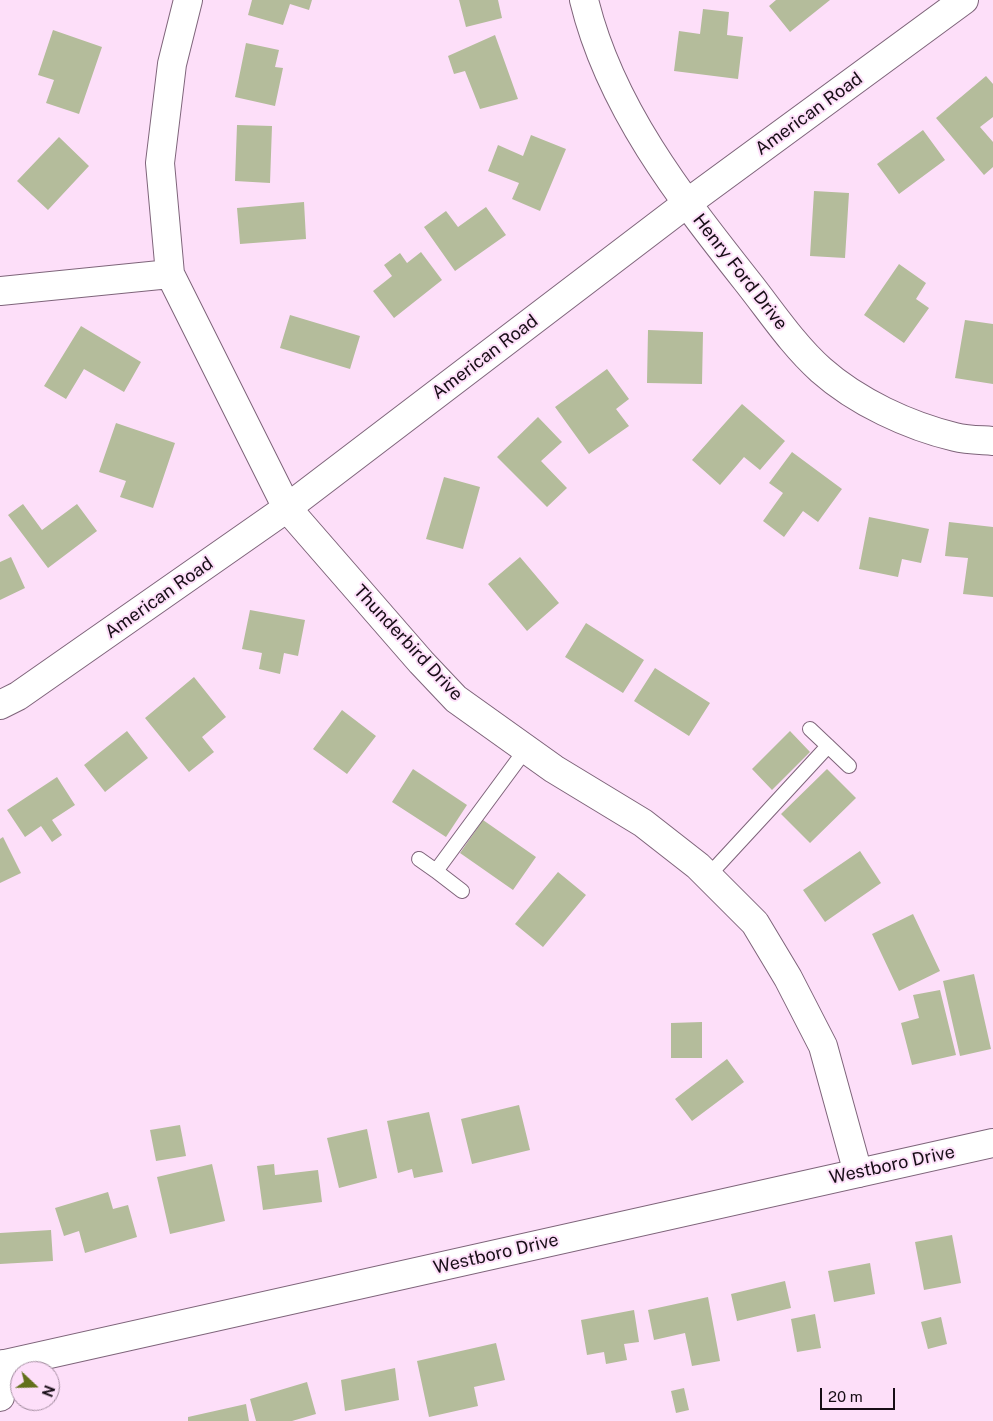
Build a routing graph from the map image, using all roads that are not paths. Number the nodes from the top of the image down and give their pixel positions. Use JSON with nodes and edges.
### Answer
{"nodes":[{"id":1,"x":188,"y":0,"type":"edge"},
{"id":2,"x":584,"y":0,"type":"edge"},
{"id":3,"x":964,"y":0,"type":"edge"},
{"id":4,"x":686,"y":204,"type":"junction"},
{"id":5,"x":170,"y":274,"type":"junction"},
{"id":6,"x":0,"y":291,"type":"edge"},
{"id":7,"x":993,"y":441,"type":"edge"},
{"id":8,"x":287,"y":508,"type":"junction"},
{"id":9,"x":0,"y":706,"type":"edge"},
{"id":10,"x":810,"y":729,"type":"dead end"},
{"id":11,"x":828,"y":746,"type":"junction"},
{"id":12,"x":526,"y":749,"type":"junction"},
{"id":13,"x":849,"y":766,"type":"dead end"},
{"id":14,"x":419,"y":859,"type":"dead end"},
{"id":15,"x":436,"y":871,"type":"junction"},
{"id":16,"x":708,"y":876,"type":"junction"},
{"id":17,"x":462,"y":891,"type":"dead end"},
{"id":18,"x":993,"y":1143,"type":"edge"},
{"id":19,"x":858,"y":1173,"type":"junction"},
{"id":20,"x":2,"y":1364,"type":"edge"},
{"id":21,"x":0,"y":1396,"type":"edge"}],
"edges":[{"from":1,"to":5,"type":"street","name":"Thunderbird Drive"},
{"from":2,"to":4,"type":"street","name":"Henry Ford Drive"},
{"from":3,"to":4,"type":"street","name":"American Road"},
{"from":4,"to":7,"type":"street","name":"Henry Ford Drive"},
{"from":4,"to":8,"type":"street","name":"American Road"},
{"from":5,"to":6,"type":"street"},
{"from":5,"to":8,"type":"street","name":"Thunderbird Drive"},
{"from":8,"to":9,"type":"street","name":"American Road"},
{"from":8,"to":12,"type":"street","name":"Thunderbird Drive"},
{"from":10,"to":11,"type":"lane"},
{"from":11,"to":13,"type":"lane"},
{"from":11,"to":16,"type":"lane"},
{"from":12,"to":15,"type":"lane"},
{"from":12,"to":16,"type":"street","name":"Thunderbird Drive"},
{"from":14,"to":15,"type":"lane"},
{"from":15,"to":17,"type":"lane"},
{"from":16,"to":19,"type":"street","name":"Thunderbird Drive"},
{"from":18,"to":19,"type":"street","name":"Westboro Drive"},
{"from":19,"to":20,"type":"street","name":"Westboro Drive"},
{"from":20,"to":21,"type":"street"}]}
